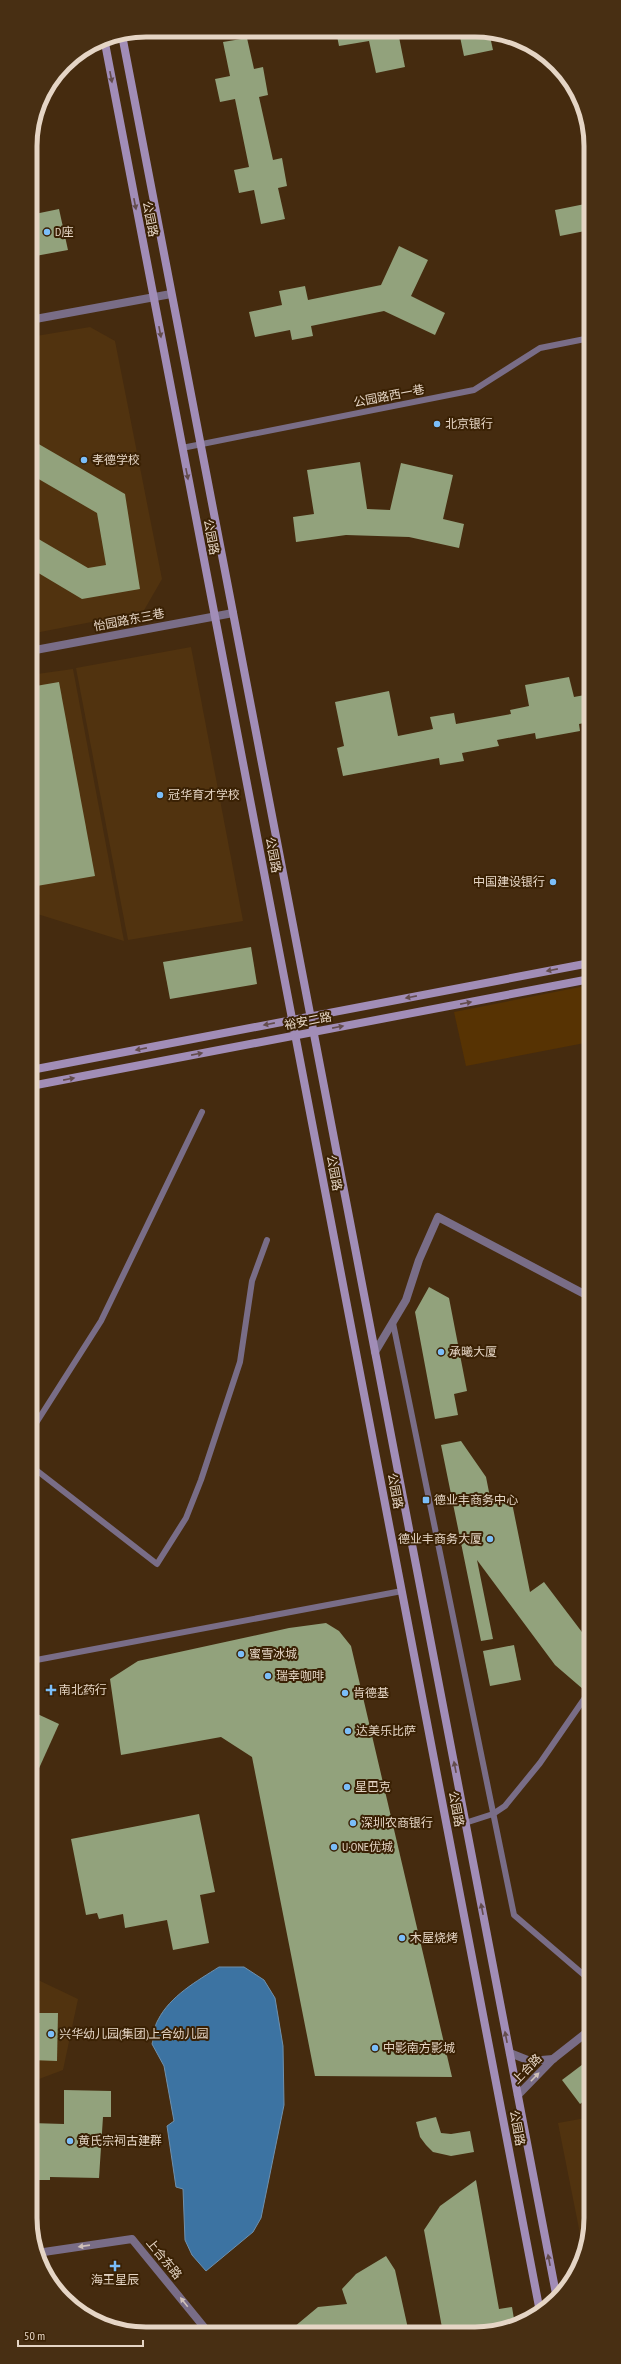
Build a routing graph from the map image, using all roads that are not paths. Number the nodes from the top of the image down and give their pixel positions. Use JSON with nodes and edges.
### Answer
{"nodes":[{"id":1,"x":123,"y":40,"type":"edge"},
{"id":2,"x":105,"y":45,"type":"edge"},
{"id":3,"x":171,"y":294,"type":"junction"},
{"id":4,"x":153,"y":297,"type":"junction"},
{"id":5,"x":37,"y":319,"type":"edge"},
{"id":6,"x":584,"y":339,"type":"edge"},
{"id":7,"x":200,"y":444,"type":"junction"},
{"id":8,"x":182,"y":448,"type":"junction"},
{"id":9,"x":233,"y":613,"type":"junction"},
{"id":10,"x":214,"y":616,"type":"junction"},
{"id":11,"x":37,"y":650,"type":"edge"},
{"id":12,"x":584,"y":964,"type":"edge"},
{"id":13,"x":584,"y":980,"type":"edge"},
{"id":14,"x":310,"y":1016,"type":"junction"},
{"id":15,"x":292,"y":1020,"type":"junction"},
{"id":16,"x":313,"y":1032,"type":"junction"},
{"id":17,"x":295,"y":1036,"type":"junction"},
{"id":18,"x":37,"y":1069,"type":"edge"},
{"id":19,"x":37,"y":1085,"type":"edge"},
{"id":20,"x":202,"y":1112,"type":"dead end"},
{"id":21,"x":267,"y":1240,"type":"dead end"},
{"id":22,"x":584,"y":1294,"type":"edge"},
{"id":23,"x":393,"y":1323,"type":"junction"},
{"id":24,"x":375,"y":1352,"type":"junction"},
{"id":25,"x":37,"y":1422,"type":"edge"},
{"id":26,"x":37,"y":1471,"type":"edge"},
{"id":27,"x":402,"y":1591,"type":"junction"},
{"id":28,"x":37,"y":1660,"type":"edge"},
{"id":29,"x":584,"y":1699,"type":"edge"},
{"id":30,"x":494,"y":1814,"type":"junction"},
{"id":31,"x":465,"y":1823,"type":"junction"},
{"id":32,"x":584,"y":1975,"type":"edge"},
{"id":33,"x":584,"y":2035,"type":"edge"},
{"id":34,"x":510,"y":2053,"type":"junction"},
{"id":35,"x":553,"y":2059,"type":"junction"},
{"id":36,"x":518,"y":2095,"type":"junction"},
{"id":37,"x":43,"y":2252,"type":"edge"},
{"id":38,"x":556,"y":2291,"type":"edge"},
{"id":39,"x":539,"y":2305,"type":"edge"},
{"id":40,"x":204,"y":2327,"type":"edge"}],
"edges":[{"from":1,"to":3,"type":"main road","name":"公园路"},
{"from":2,"to":4,"type":"main road","name":"公园路","one_way":true},
{"from":3,"to":4,"type":"street"},
{"from":3,"to":7,"type":"main road","name":"公园路"},
{"from":4,"to":5,"type":"street"},
{"from":4,"to":8,"type":"main road","name":"公园路","one_way":true},
{"from":6,"to":7,"type":"lane","name":"公园路西一巷"},
{"from":7,"to":8,"type":"lane","name":"公园路西一巷"},
{"from":7,"to":9,"type":"main road","name":"公园路"},
{"from":8,"to":10,"type":"main road","name":"公园路","one_way":true},
{"from":9,"to":10,"type":"street","name":"怡园路东三巷"},
{"from":9,"to":14,"type":"main road","name":"公园路"},
{"from":10,"to":11,"type":"street","name":"怡园路东三巷"},
{"from":10,"to":15,"type":"main road","name":"公园路"},
{"from":12,"to":14,"type":"main road","name":"裕安二路","one_way":true},
{"from":16,"to":13,"type":"main road","name":"裕安二路","one_way":true},
{"from":14,"to":15,"type":"main road","name":"裕安二路"},
{"from":14,"to":16,"type":"main road","name":"公园路"},
{"from":15,"to":17,"type":"main road","name":"公园路"},
{"from":15,"to":18,"type":"main road","name":"裕安二路","one_way":true},
{"from":16,"to":17,"type":"main road","name":"裕安二路"},
{"from":16,"to":24,"type":"main road","name":"公园路"},
{"from":19,"to":17,"type":"main road","name":"裕安二路","one_way":true},
{"from":17,"to":27,"type":"main road","name":"公园路"},
{"from":20,"to":25,"type":"lane"},
{"from":21,"to":26,"type":"lane"},
{"from":22,"to":23,"type":"street"},
{"from":23,"to":24,"type":"street"},
{"from":23,"to":30,"type":"lane"},
{"from":31,"to":24,"type":"main road","name":"公园路","one_way":true},
{"from":27,"to":28,"type":"lane"},
{"from":27,"to":39,"type":"main road","name":"公园路"},
{"from":29,"to":30,"type":"lane"},
{"from":30,"to":31,"type":"lane"},
{"from":30,"to":32,"type":"lane"},
{"from":34,"to":31,"type":"main road","name":"公园路","one_way":true},
{"from":33,"to":35,"type":"street","name":"上合路"},
{"from":34,"to":35,"type":"street","name":"上合路"},
{"from":34,"to":36,"type":"main road","name":"公园路"},
{"from":36,"to":35,"type":"street","name":"上合路","one_way":true},
{"from":38,"to":36,"type":"main road","name":"公园路","one_way":true},
{"from":40,"to":37,"type":"street","name":"上合东路","one_way":true}]}
